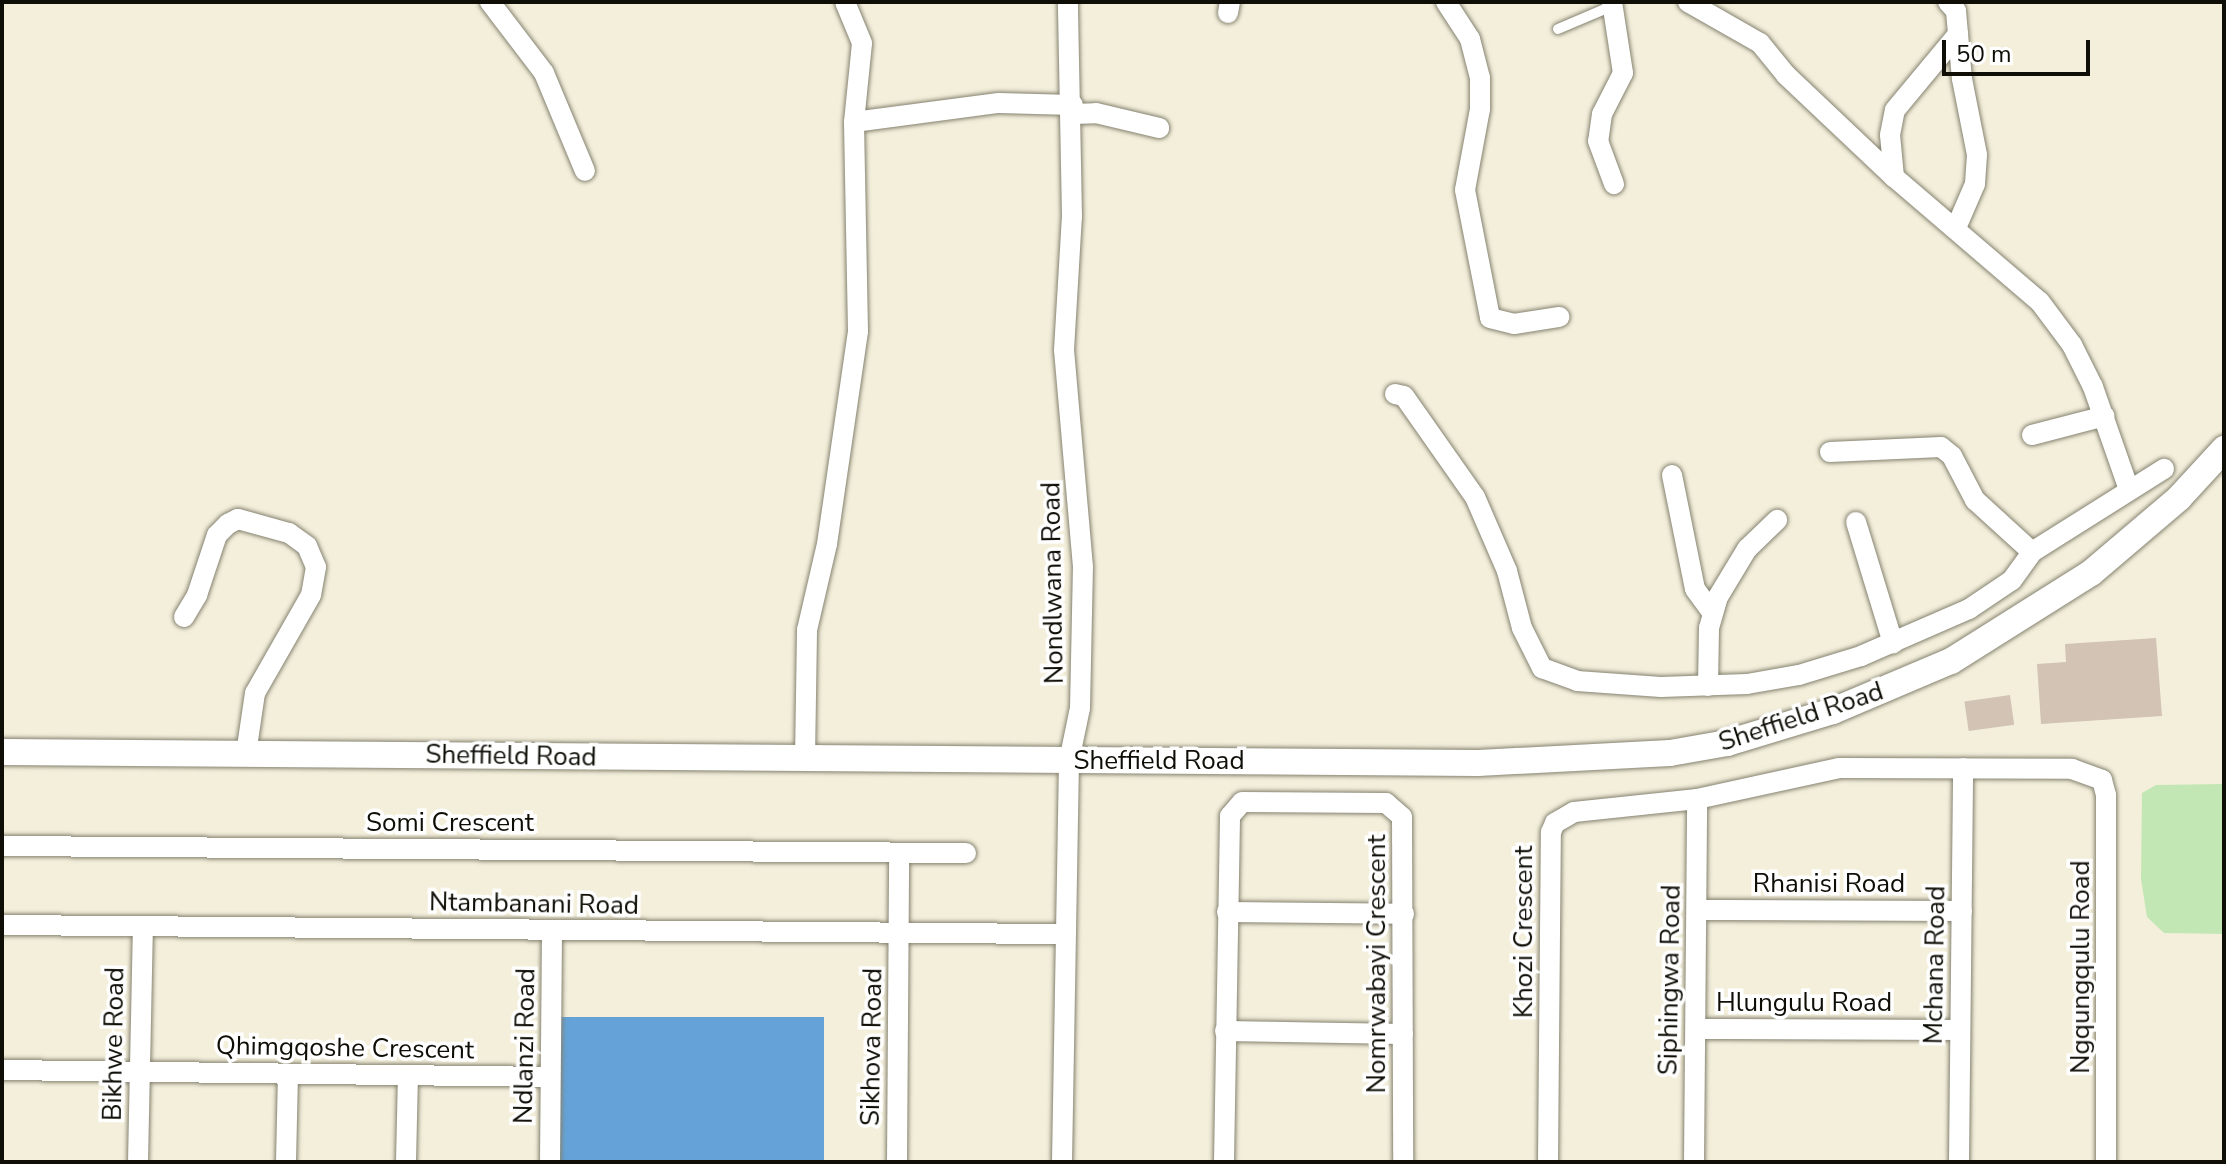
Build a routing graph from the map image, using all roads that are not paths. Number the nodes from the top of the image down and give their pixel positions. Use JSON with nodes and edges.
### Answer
{"nodes":[{"id":1,"x":490,"y":2,"type":"edge"},
{"id":2,"x":845,"y":2,"type":"edge"},
{"id":3,"x":1068,"y":2,"type":"edge"},
{"id":4,"x":1446,"y":2,"type":"edge"},
{"id":5,"x":1688,"y":2,"type":"edge"},
{"id":6,"x":1948,"y":2,"type":"edge"},
{"id":7,"x":1612,"y":4,"type":"edge"},
{"id":8,"x":1558,"y":29,"type":"dead end"},
{"id":9,"x":1958,"y":34,"type":"junction"},
{"id":10,"x":1072,"y":109,"type":"junction"},
{"id":11,"x":1895,"y":110,"type":"junction"},
{"id":12,"x":854,"y":122,"type":"junction"},
{"id":13,"x":1159,"y":128,"type":"dead end"},
{"id":14,"x":1852,"y":136,"type":"junction"},
{"id":15,"x":585,"y":171,"type":"dead end"},
{"id":16,"x":1894,"y":177,"type":"junction"},
{"id":17,"x":1614,"y":184,"type":"dead end"},
{"id":18,"x":1956,"y":228,"type":"junction"},
{"id":19,"x":1559,"y":317,"type":"dead end"},
{"id":20,"x":1395,"y":394,"type":"dead end"},
{"id":21,"x":2105,"y":416,"type":"junction"},
{"id":22,"x":2032,"y":435,"type":"dead end"},
{"id":23,"x":2224,"y":449,"type":"edge"},
{"id":24,"x":1830,"y":452,"type":"dead end"},
{"id":25,"x":2164,"y":469,"type":"dead end"},
{"id":26,"x":1672,"y":475,"type":"dead end"},
{"id":27,"x":2128,"y":487,"type":"junction"},
{"id":28,"x":1777,"y":520,"type":"dead end"},
{"id":29,"x":1856,"y":522,"type":"dead end"},
{"id":30,"x":2032,"y":552,"type":"junction"},
{"id":31,"x":1712,"y":612,"type":"junction"},
{"id":32,"x":184,"y":617,"type":"dead end"},
{"id":33,"x":1893,"y":643,"type":"junction"},
{"id":34,"x":1708,"y":686,"type":"junction"},
{"id":35,"x":2,"y":752,"type":"edge"},
{"id":36,"x":246,"y":754,"type":"junction"},
{"id":37,"x":805,"y":759,"type":"junction"},
{"id":38,"x":1069,"y":761,"type":"junction"},
{"id":39,"x":1963,"y":768,"type":"junction"},
{"id":40,"x":2097,"y":774,"type":"joint"},
{"id":41,"x":1697,"y":799,"type":"junction"},
{"id":42,"x":2,"y":846,"type":"edge"},
{"id":43,"x":899,"y":853,"type":"junction"},
{"id":44,"x":966,"y":853,"type":"dead end"},
{"id":45,"x":1697,"y":910,"type":"junction"},
{"id":46,"x":1962,"y":911,"type":"junction"},
{"id":47,"x":1227,"y":912,"type":"junction"},
{"id":48,"x":1404,"y":914,"type":"junction"},
{"id":49,"x":2,"y":925,"type":"edge"},
{"id":50,"x":143,"y":927,"type":"junction"},
{"id":51,"x":552,"y":930,"type":"junction"},
{"id":52,"x":899,"y":933,"type":"junction"},
{"id":53,"x":1065,"y":934,"type":"junction"},
{"id":54,"x":1696,"y":1029,"type":"junction"},
{"id":55,"x":1960,"y":1030,"type":"junction"},
{"id":56,"x":1225,"y":1031,"type":"junction"},
{"id":57,"x":1403,"y":1034,"type":"junction"},
{"id":58,"x":2,"y":1070,"type":"edge"},
{"id":59,"x":140,"y":1071,"type":"junction"},
{"id":60,"x":288,"y":1075,"type":"junction"},
{"id":61,"x":408,"y":1075,"type":"junction"},
{"id":62,"x":550,"y":1077,"type":"junction"},
{"id":63,"x":138,"y":1162,"type":"edge"},
{"id":64,"x":286,"y":1162,"type":"edge"},
{"id":65,"x":406,"y":1162,"type":"edge"},
{"id":66,"x":550,"y":1162,"type":"edge"},
{"id":67,"x":897,"y":1162,"type":"edge"},
{"id":68,"x":1062,"y":1162,"type":"edge"},
{"id":69,"x":1224,"y":1162,"type":"edge"},
{"id":70,"x":1403,"y":1162,"type":"edge"},
{"id":71,"x":1548,"y":1162,"type":"edge"},
{"id":72,"x":1694,"y":1162,"type":"edge"},
{"id":73,"x":1959,"y":1162,"type":"edge"},
{"id":74,"x":2106,"y":1162,"type":"edge"}],
"edges":[{"from":1,"to":15,"type":"street"},
{"from":2,"to":12,"type":"street"},
{"from":3,"to":10,"type":"street","name":"Nondlwana Road"},
{"from":4,"to":19,"type":"street"},
{"from":5,"to":14,"type":"street"},
{"from":6,"to":9,"type":"street"},
{"from":7,"to":8,"type":"lane"},
{"from":7,"to":17,"type":"street"},
{"from":9,"to":11,"type":"street"},
{"from":9,"to":18,"type":"street"},
{"from":10,"to":12,"type":"street"},
{"from":10,"to":13,"type":"street"},
{"from":10,"to":38,"type":"street","name":"Nondlwana Road"},
{"from":11,"to":14,"type":"street"},
{"from":11,"to":16,"type":"street"},
{"from":12,"to":37,"type":"street"},
{"from":14,"to":16,"type":"street"},
{"from":16,"to":18,"type":"street"},
{"from":18,"to":21,"type":"street"},
{"from":20,"to":34,"type":"street"},
{"from":21,"to":22,"type":"street"},
{"from":21,"to":27,"type":"street"},
{"from":23,"to":38,"type":"street","name":"Sheffield Road"},
{"from":24,"to":30,"type":"street"},
{"from":25,"to":27,"type":"street"},
{"from":26,"to":31,"type":"street"},
{"from":27,"to":30,"type":"street"},
{"from":28,"to":31,"type":"street"},
{"from":29,"to":33,"type":"street"},
{"from":30,"to":33,"type":"street"},
{"from":31,"to":34,"type":"street"},
{"from":32,"to":36,"type":"street"},
{"from":33,"to":34,"type":"street"},
{"from":35,"to":36,"type":"street","name":"Sheffield Road"},
{"from":36,"to":37,"type":"street","name":"Sheffield Road"},
{"from":37,"to":38,"type":"street","name":"Sheffield Road"},
{"from":38,"to":53,"type":"street","name":"Nondlwana Road"},
{"from":39,"to":40,"type":"street","name":"Khozi Crescent"},
{"from":39,"to":41,"type":"street","name":"Khozi Crescent"},
{"from":39,"to":46,"type":"street","name":"Mchana Road"},
{"from":40,"to":74,"type":"street","name":"Ngqungqulu Road"},
{"from":41,"to":45,"type":"street","name":"Siphingwa Road"},
{"from":41,"to":71,"type":"street","name":"Khozi Crescent"},
{"from":42,"to":43,"type":"street","name":"Somi Crescent"},
{"from":43,"to":44,"type":"street","name":"Somi Crescent"},
{"from":43,"to":52,"type":"street"},
{"from":45,"to":46,"type":"street","name":"Rhanisi Road"},
{"from":45,"to":54,"type":"street","name":"Siphingwa Road"},
{"from":46,"to":55,"type":"street","name":"Mchana Road"},
{"from":47,"to":48,"type":"street"},
{"from":47,"to":48,"type":"street","name":"Nomrwabayi Crescent"},
{"from":47,"to":56,"type":"street","name":"Nomrwabayi Crescent"},
{"from":48,"to":57,"type":"street","name":"Nomrwabayi Crescent"},
{"from":49,"to":50,"type":"street","name":"Ntambanani Road"},
{"from":50,"to":51,"type":"street","name":"Ntambanani Road"},
{"from":50,"to":59,"type":"street","name":"Bikhwe Road"},
{"from":51,"to":52,"type":"street","name":"Ntambanani Road"},
{"from":51,"to":62,"type":"street","name":"Ndlanzi Road"},
{"from":52,"to":53,"type":"street","name":"Ntambanani Road"},
{"from":52,"to":67,"type":"street","name":"Sikhova Road"},
{"from":53,"to":68,"type":"street","name":"Nondlwana Road"},
{"from":54,"to":55,"type":"street","name":"Hlungulu Road"},
{"from":54,"to":72,"type":"street","name":"Siphingwa Road"},
{"from":55,"to":73,"type":"street","name":"Mchana Road"},
{"from":56,"to":57,"type":"street"},
{"from":56,"to":69,"type":"street","name":"Nomrwabayi Crescent"},
{"from":57,"to":70,"type":"street","name":"Nomrwabayi Crescent"},
{"from":58,"to":59,"type":"street","name":"Qhimgqoshe Crescent"},
{"from":59,"to":60,"type":"street","name":"Qhimgqoshe Crescent"},
{"from":59,"to":63,"type":"street","name":"Bikhwe Road"},
{"from":60,"to":61,"type":"street","name":"Qhimgqoshe Crescent"},
{"from":60,"to":64,"type":"street"},
{"from":61,"to":62,"type":"street","name":"Qhimgqoshe Crescent"},
{"from":61,"to":65,"type":"street"},
{"from":62,"to":66,"type":"street","name":"Ndlanzi Road"}]}
